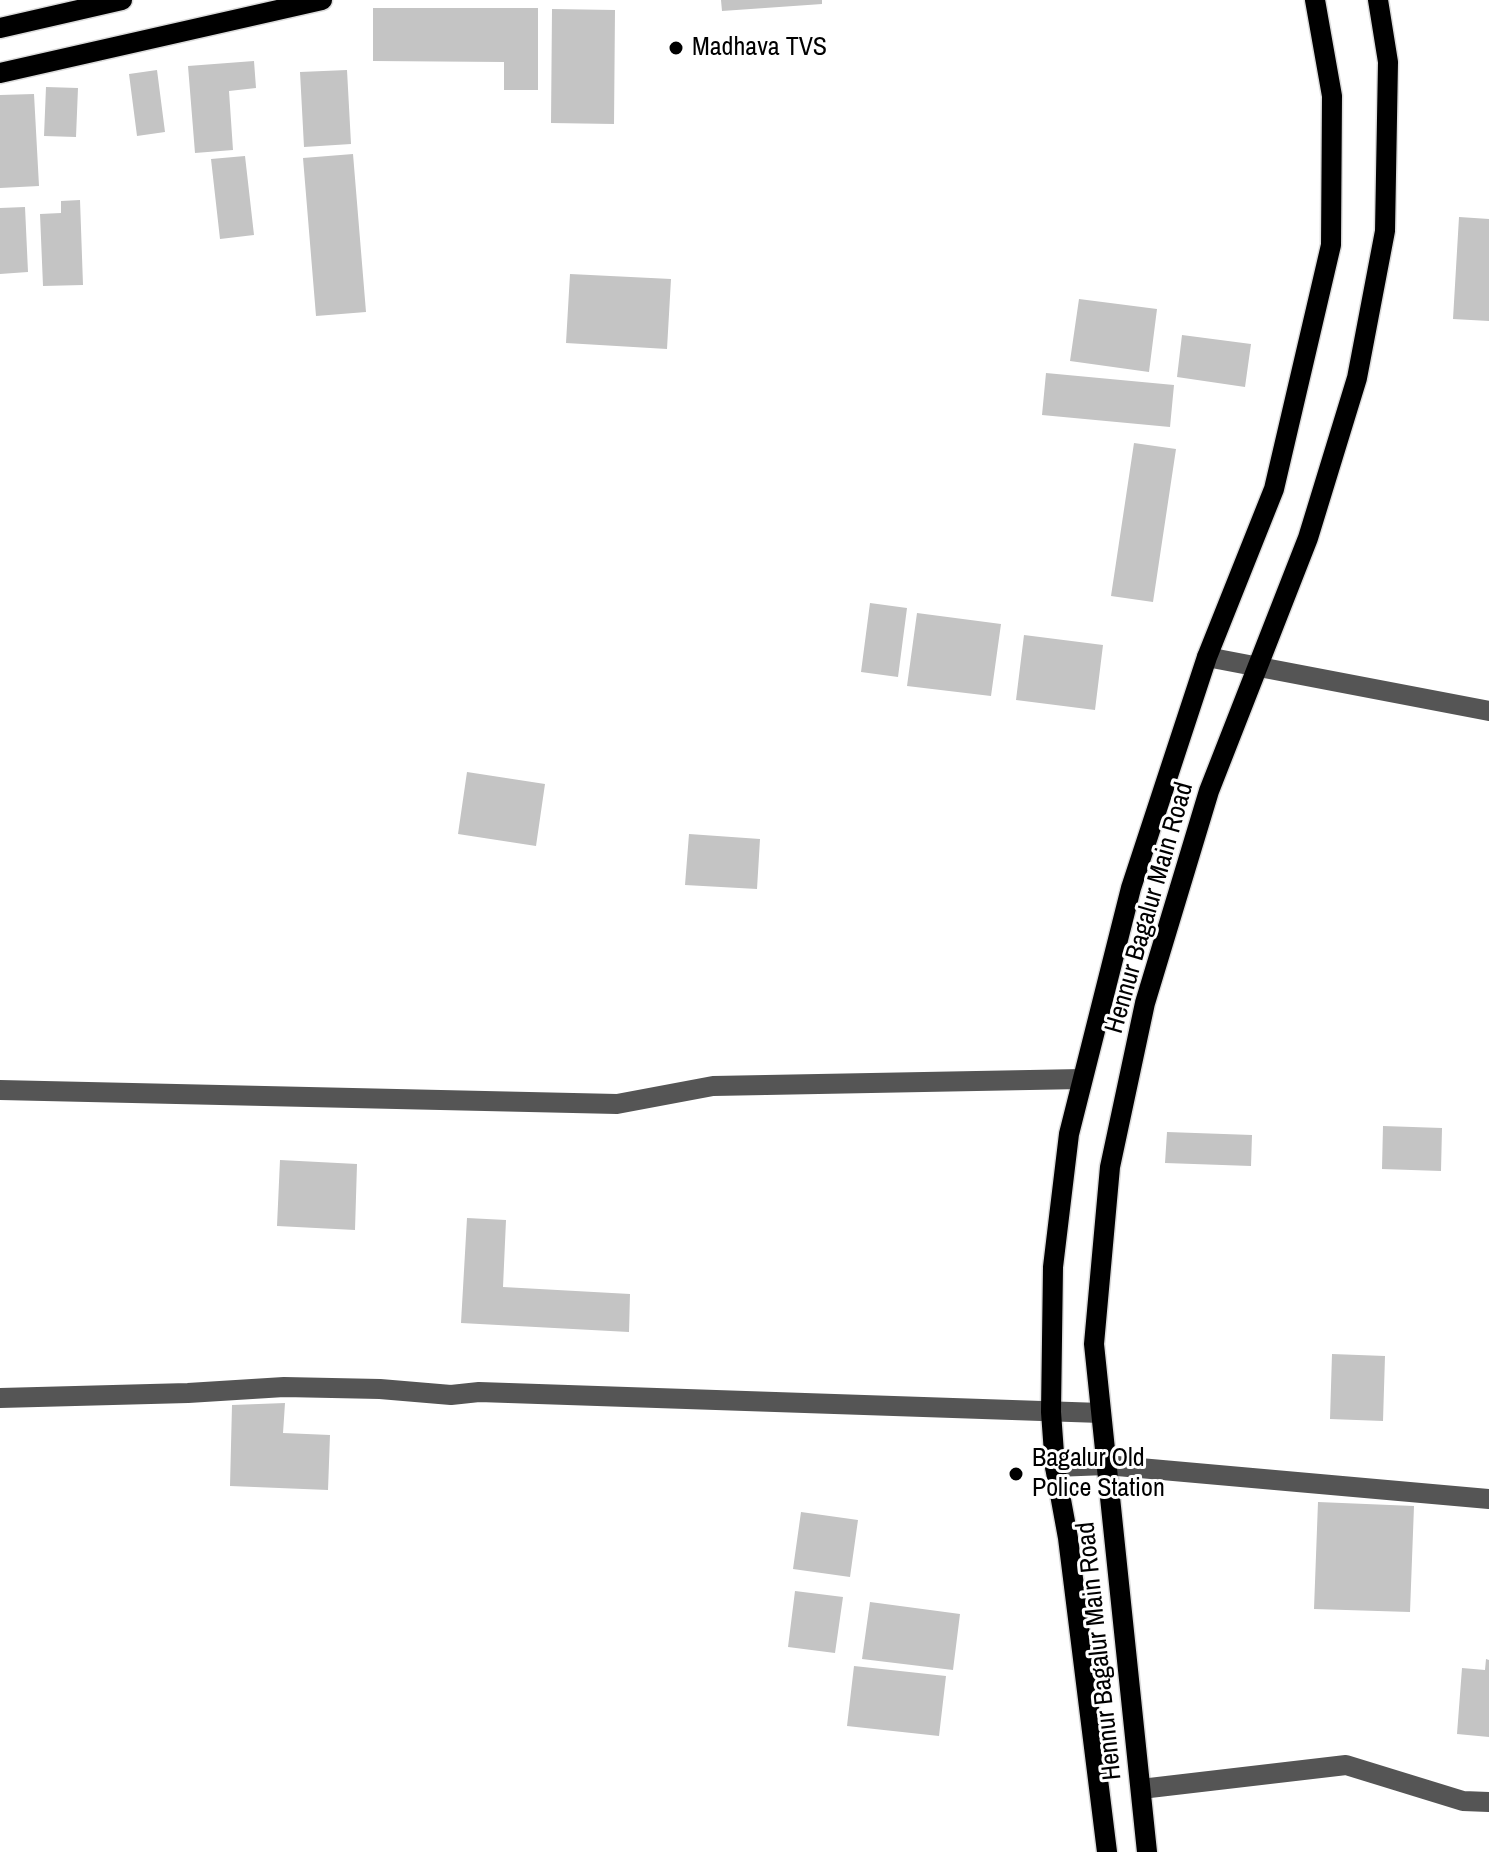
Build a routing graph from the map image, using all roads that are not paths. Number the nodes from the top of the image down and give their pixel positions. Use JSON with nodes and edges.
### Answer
{"nodes":[{"id":1,"x":122,"y":0,"type":"edge"},
{"id":2,"x":322,"y":0,"type":"edge"},
{"id":3,"x":1315,"y":0,"type":"edge"},
{"id":4,"x":1378,"y":0,"type":"edge"},
{"id":5,"x":0,"y":28,"type":"edge"},
{"id":6,"x":0,"y":73,"type":"edge"},
{"id":7,"x":1207,"y":657,"type":"junction"},
{"id":8,"x":1257,"y":668,"type":"junction"},
{"id":9,"x":1489,"y":711,"type":"edge"},
{"id":10,"x":1082,"y":1079,"type":"junction"},
{"id":11,"x":0,"y":1090,"type":"edge"},
{"id":12,"x":0,"y":1398,"type":"edge"},
{"id":13,"x":1051,"y":1412,"type":"junction"},
{"id":14,"x":1101,"y":1413,"type":"junction"},
{"id":15,"x":1106,"y":1465,"type":"junction"},
{"id":16,"x":1055,"y":1467,"type":"junction"},
{"id":17,"x":1489,"y":1499,"type":"edge"},
{"id":18,"x":1141,"y":1789,"type":"junction"},
{"id":19,"x":1489,"y":1802,"type":"edge"},
{"id":20,"x":1107,"y":1852,"type":"edge"},
{"id":21,"x":1147,"y":1852,"type":"edge"}],
"edges":[{"from":1,"to":5,"type":"main road"},
{"from":2,"to":6,"type":"main road"},
{"from":3,"to":7,"type":"main road","name":"Hennur Bagalur Main Road"},
{"from":4,"to":8,"type":"main road","name":"Hennur Bagalur Main Road"},
{"from":7,"to":8,"type":"street"},
{"from":7,"to":10,"type":"main road","name":"Hennur Bagalur Main Road"},
{"from":8,"to":9,"type":"street"},
{"from":8,"to":14,"type":"main road","name":"Hennur Bagalur Main Road"},
{"from":10,"to":11,"type":"street"},
{"from":10,"to":13,"type":"main road","name":"Hennur Bagalur Main Road"},
{"from":12,"to":13,"type":"street"},
{"from":13,"to":14,"type":"street"},
{"from":13,"to":16,"type":"main road","name":"Hennur Bagalur Main Road"},
{"from":14,"to":15,"type":"main road","name":"Hennur Bagalur Main Road"},
{"from":15,"to":16,"type":"street"},
{"from":15,"to":17,"type":"street"},
{"from":15,"to":18,"type":"main road","name":"Hennur Bagalur Main Road"},
{"from":16,"to":20,"type":"main road","name":"Hennur Bagalur Main Road"},
{"from":18,"to":19,"type":"street"},
{"from":18,"to":21,"type":"main road","name":"Hennur Bagalur Main Road"}]}
